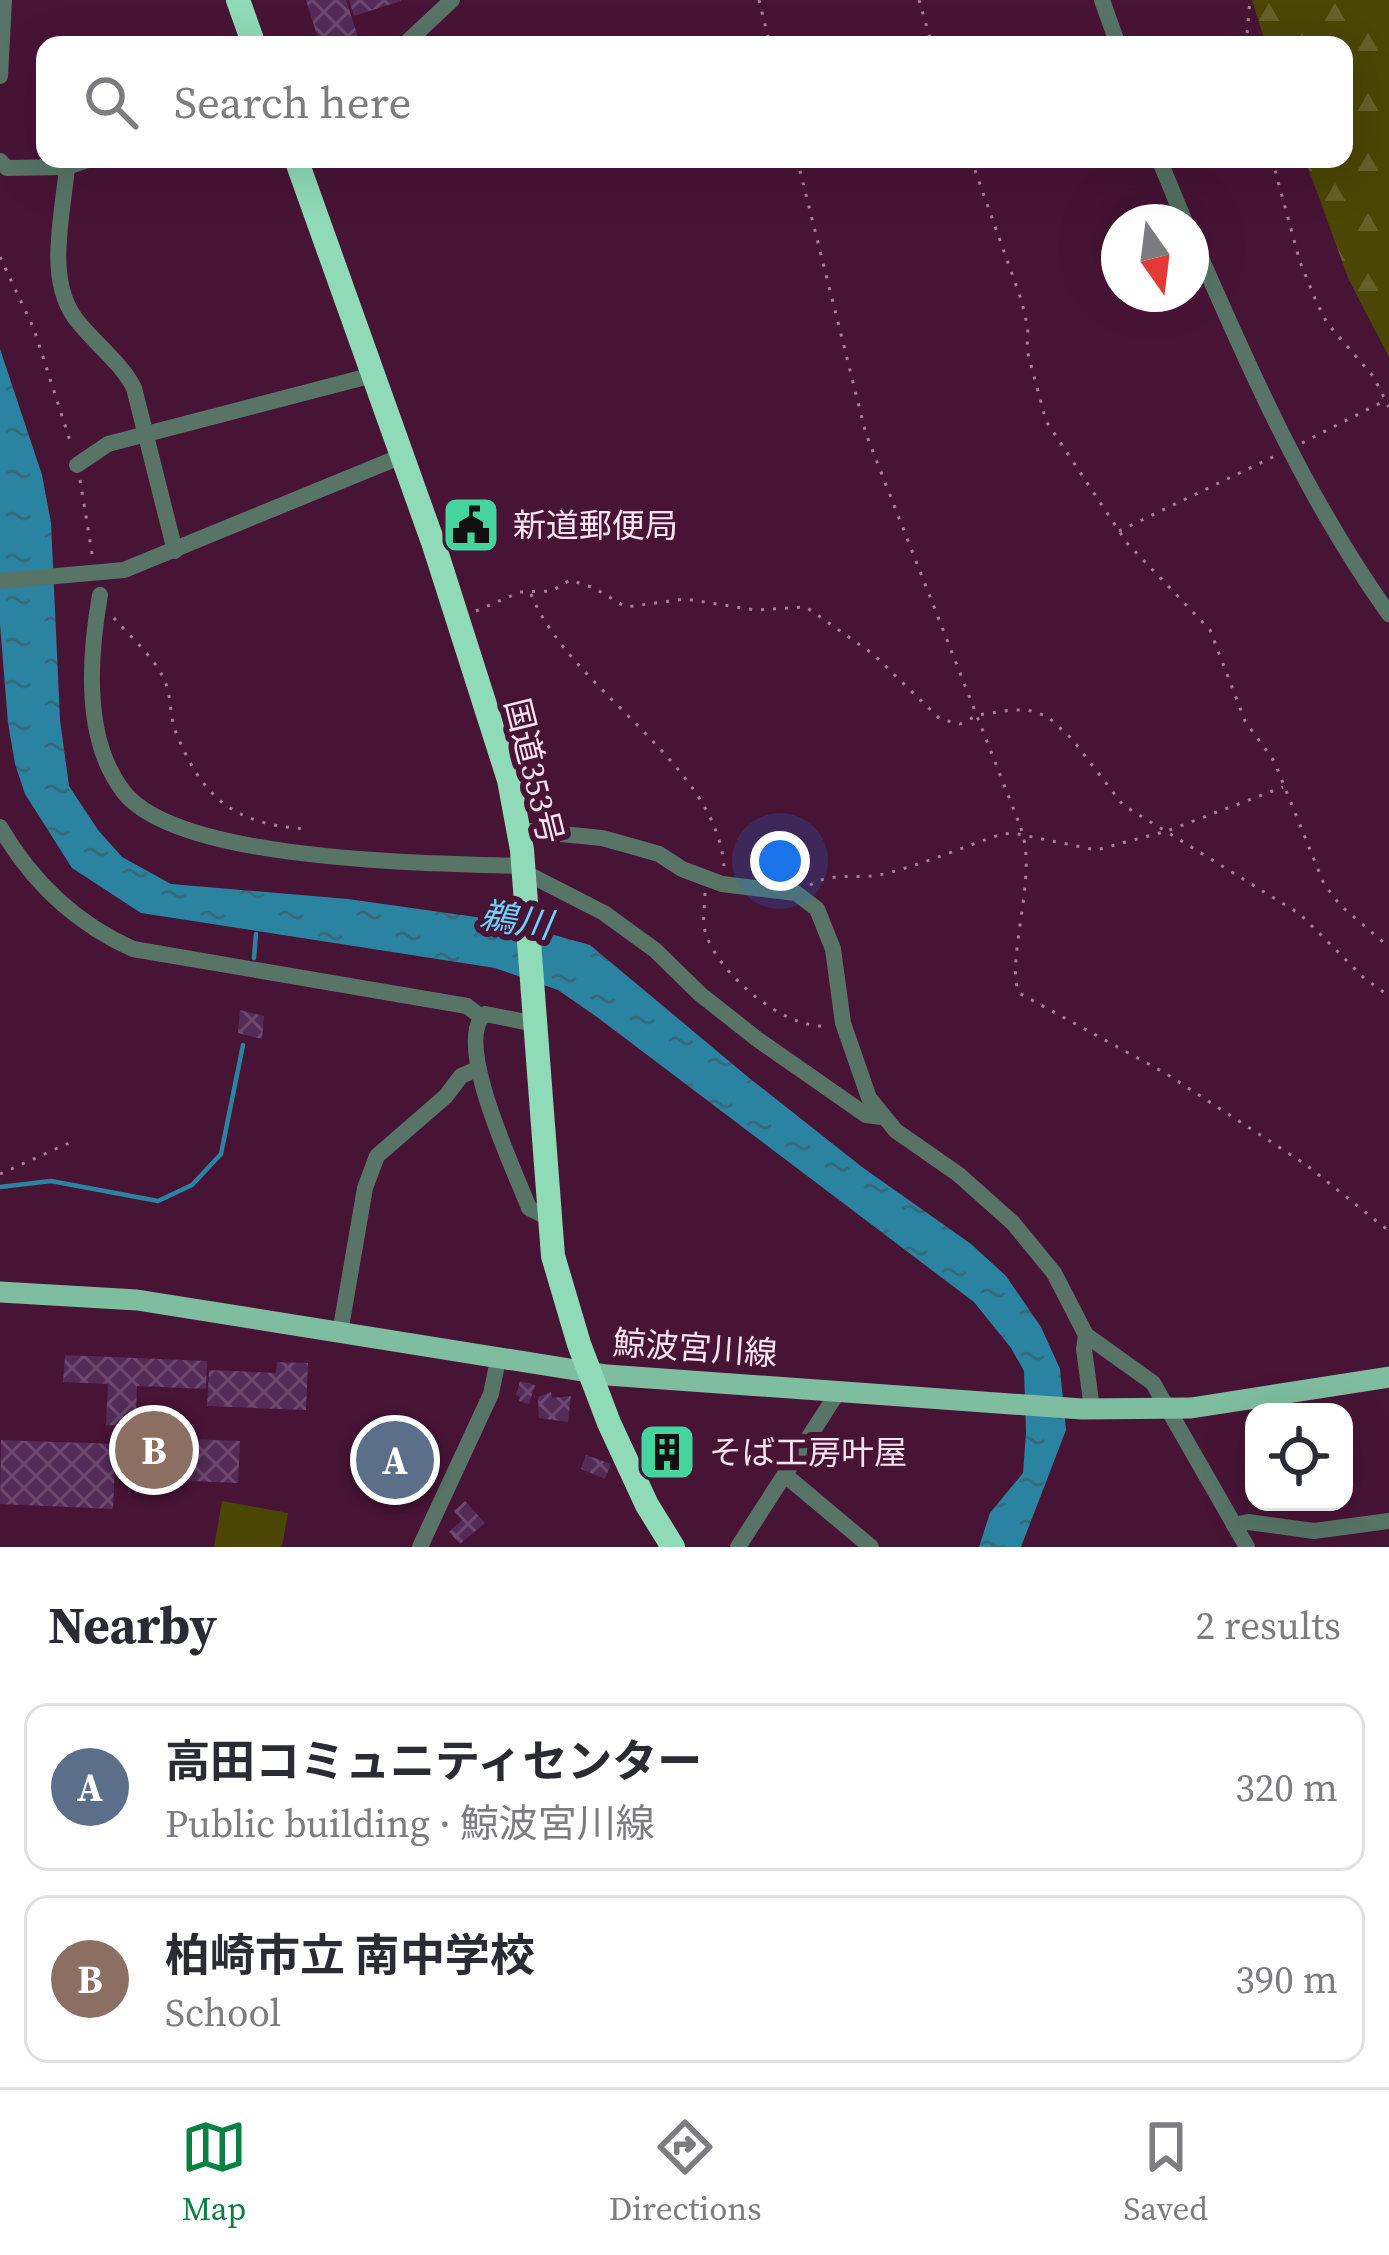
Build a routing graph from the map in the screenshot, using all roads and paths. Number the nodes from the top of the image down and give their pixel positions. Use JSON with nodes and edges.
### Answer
{"nodes":[{"id":1,"x":4,"y":0,"type":"edge"},
{"id":2,"x":238,"y":0,"type":"edge"},
{"id":3,"x":452,"y":0,"type":"edge"},
{"id":4,"x":759,"y":0,"type":"edge"},
{"id":5,"x":919,"y":0,"type":"edge"},
{"id":6,"x":1102,"y":0,"type":"edge"},
{"id":7,"x":1250,"y":0,"type":"edge"},
{"id":8,"x":251,"y":36,"type":"edge"},
{"id":9,"x":414,"y":36,"type":"edge"},
{"id":10,"x":768,"y":36,"type":"edge"},
{"id":11,"x":929,"y":36,"type":"edge"},
{"id":12,"x":1115,"y":36,"type":"edge"},
{"id":13,"x":1247,"y":36,"type":"edge"},
{"id":14,"x":0,"y":76,"type":"edge"},
{"id":15,"x":0,"y":161,"type":"edge"},
{"id":16,"x":36,"y":168,"type":"edge"},
{"id":17,"x":67,"y":168,"type":"edge"},
{"id":18,"x":299,"y":168,"type":"edge"},
{"id":19,"x":799,"y":168,"type":"edge"},
{"id":20,"x":973,"y":168,"type":"edge"},
{"id":21,"x":1163,"y":168,"type":"edge"},
{"id":22,"x":1274,"y":168,"type":"edge"},
{"id":23,"x":1178,"y":204,"type":"edge"},
{"id":24,"x":1209,"y":275,"type":"edge"},
{"id":25,"x":373,"y":375,"type":"junction"},
{"id":26,"x":1387,"y":403,"type":"edge"},
{"id":27,"x":143,"y":434,"type":"junction"},
{"id":28,"x":1288,"y":450,"type":"junction"},
{"id":29,"x":402,"y":456,"type":"junction"},
{"id":30,"x":77,"y":465,"type":"dead end"},
{"id":31,"x":1119,"y":531,"type":"junction"},
{"id":32,"x":175,"y":551,"type":"junction"},
{"id":33,"x":0,"y":581,"type":"edge"},
{"id":34,"x":530,"y":593,"type":"junction"},
{"id":35,"x":100,"y":595,"type":"dead end"},
{"id":36,"x":1389,"y":614,"type":"edge"},
{"id":37,"x":458,"y":620,"type":"junction"},
{"id":38,"x":978,"y":716,"type":"junction"},
{"id":39,"x":1284,"y":786,"type":"junction"},
{"id":40,"x":0,"y":827,"type":"edge"},
{"id":41,"x":520,"y":830,"type":"junction"},
{"id":42,"x":1167,"y":831,"type":"junction"},
{"id":43,"x":524,"y":872,"type":"junction"},
{"id":44,"x":714,"y":882,"type":"junction"},
{"id":45,"x":796,"y":893,"type":"junction"},
{"id":46,"x":1389,"y":946,"type":"edge"},
{"id":47,"x":1389,"y":996,"type":"edge"},
{"id":48,"x":479,"y":1016,"type":"junction"},
{"id":49,"x":536,"y":1019,"type":"junction"},
{"id":50,"x":843,"y":1023,"type":"junction"},
{"id":51,"x":477,"y":1069,"type":"junction"},
{"id":52,"x":882,"y":1117,"type":"junction"},
{"id":53,"x":69,"y":1143,"type":"dead end"},
{"id":54,"x":0,"y":1174,"type":"edge"},
{"id":55,"x":549,"y":1218,"type":"junction"},
{"id":56,"x":1389,"y":1232,"type":"edge"},
{"id":57,"x":0,"y":1292,"type":"edge"},
{"id":58,"x":340,"y":1333,"type":"junction"},
{"id":59,"x":1086,"y":1335,"type":"junction"},
{"id":60,"x":498,"y":1360,"type":"junction"},
{"id":61,"x":589,"y":1373,"type":"junction"},
{"id":62,"x":1389,"y":1377,"type":"edge"},
{"id":63,"x":838,"y":1392,"type":"junction"},
{"id":64,"x":1087,"y":1409,"type":"junction"},
{"id":65,"x":1169,"y":1410,"type":"junction"},
{"id":66,"x":784,"y":1475,"type":"junction"},
{"id":67,"x":1389,"y":1520,"type":"edge"},
{"id":68,"x":1234,"y":1525,"type":"junction"},
{"id":69,"x":420,"y":1547,"type":"edge"},
{"id":70,"x":673,"y":1547,"type":"edge"},
{"id":71,"x":738,"y":1547,"type":"edge"},
{"id":72,"x":871,"y":1547,"type":"edge"},
{"id":73,"x":1247,"y":1547,"type":"edge"}],
"edges":[{"from":1,"to":14,"type":"street"},
{"from":2,"to":8,"type":"highway"},
{"from":3,"to":9,"type":"street"},
{"from":4,"to":10,"type":"path"},
{"from":5,"to":11,"type":"path"},
{"from":6,"to":12,"type":"street"},
{"from":7,"to":13,"type":"path"},
{"from":15,"to":16,"type":"street"},
{"from":17,"to":27,"type":"street"},
{"from":18,"to":25,"type":"highway","name":"国道353号"},
{"from":19,"to":38,"type":"path"},
{"from":20,"to":31,"type":"path"},
{"from":21,"to":23,"type":"street"},
{"from":22,"to":26,"type":"path"},
{"from":24,"to":28,"type":"street"},
{"from":25,"to":27,"type":"street"},
{"from":25,"to":29,"type":"highway","name":"国道353号"},
{"from":26,"to":28,"type":"path"},
{"from":27,"to":30,"type":"street"},
{"from":27,"to":32,"type":"street"},
{"from":28,"to":31,"type":"path"},
{"from":28,"to":36,"type":"street"},
{"from":29,"to":32,"type":"street"},
{"from":29,"to":37,"type":"highway","name":"国道353号"},
{"from":31,"to":39,"type":"path"},
{"from":32,"to":33,"type":"street"},
{"from":34,"to":37,"type":"path"},
{"from":34,"to":38,"type":"path"},
{"from":34,"to":44,"type":"path"},
{"from":35,"to":43,"type":"street"},
{"from":37,"to":41,"type":"highway","name":"国道353号"},
{"from":38,"to":42,"type":"path"},
{"from":38,"to":56,"type":"path","bridge":true},
{"from":39,"to":42,"type":"path"},
{"from":39,"to":46,"type":"path"},
{"from":40,"to":48,"type":"street"},
{"from":41,"to":43,"type":"highway","name":"国道353号"},
{"from":41,"to":44,"type":"street"},
{"from":42,"to":45,"type":"path"},
{"from":42,"to":47,"type":"path"},
{"from":43,"to":49,"type":"highway","name":"国道353号"},
{"from":43,"to":52,"type":"street"},
{"from":44,"to":45,"type":"street"},
{"from":44,"to":50,"type":"path"},
{"from":45,"to":50,"type":"street"},
{"from":48,"to":49,"type":"street"},
{"from":48,"to":51,"type":"street"},
{"from":49,"to":55,"type":"highway","name":"国道353号"},
{"from":50,"to":52,"type":"street"},
{"from":51,"to":55,"type":"street"},
{"from":51,"to":58,"type":"street"},
{"from":52,"to":59,"type":"street"},
{"from":53,"to":54,"type":"path"},
{"from":55,"to":61,"type":"highway","name":"国道353号"},
{"from":57,"to":58,"type":"main road","name":"鯨波宮川線"},
{"from":58,"to":60,"type":"main road","name":"鯨波宮川線"},
{"from":59,"to":64,"type":"street"},
{"from":59,"to":65,"type":"street"},
{"from":60,"to":61,"type":"main road","name":"鯨波宮川線"},
{"from":60,"to":69,"type":"street"},
{"from":61,"to":63,"type":"main road","name":"鯨波宮川線"},
{"from":61,"to":70,"type":"highway","name":"国道353号"},
{"from":62,"to":65,"type":"main road","name":"鯨波宮川線"},
{"from":63,"to":64,"type":"main road","name":"鯨波宮川線"},
{"from":63,"to":66,"type":"street"},
{"from":64,"to":65,"type":"main road","name":"鯨波宮川線"},
{"from":65,"to":68,"type":"street"},
{"from":66,"to":71,"type":"street"},
{"from":66,"to":72,"type":"street"},
{"from":67,"to":68,"type":"street"},
{"from":68,"to":73,"type":"street"}]}
